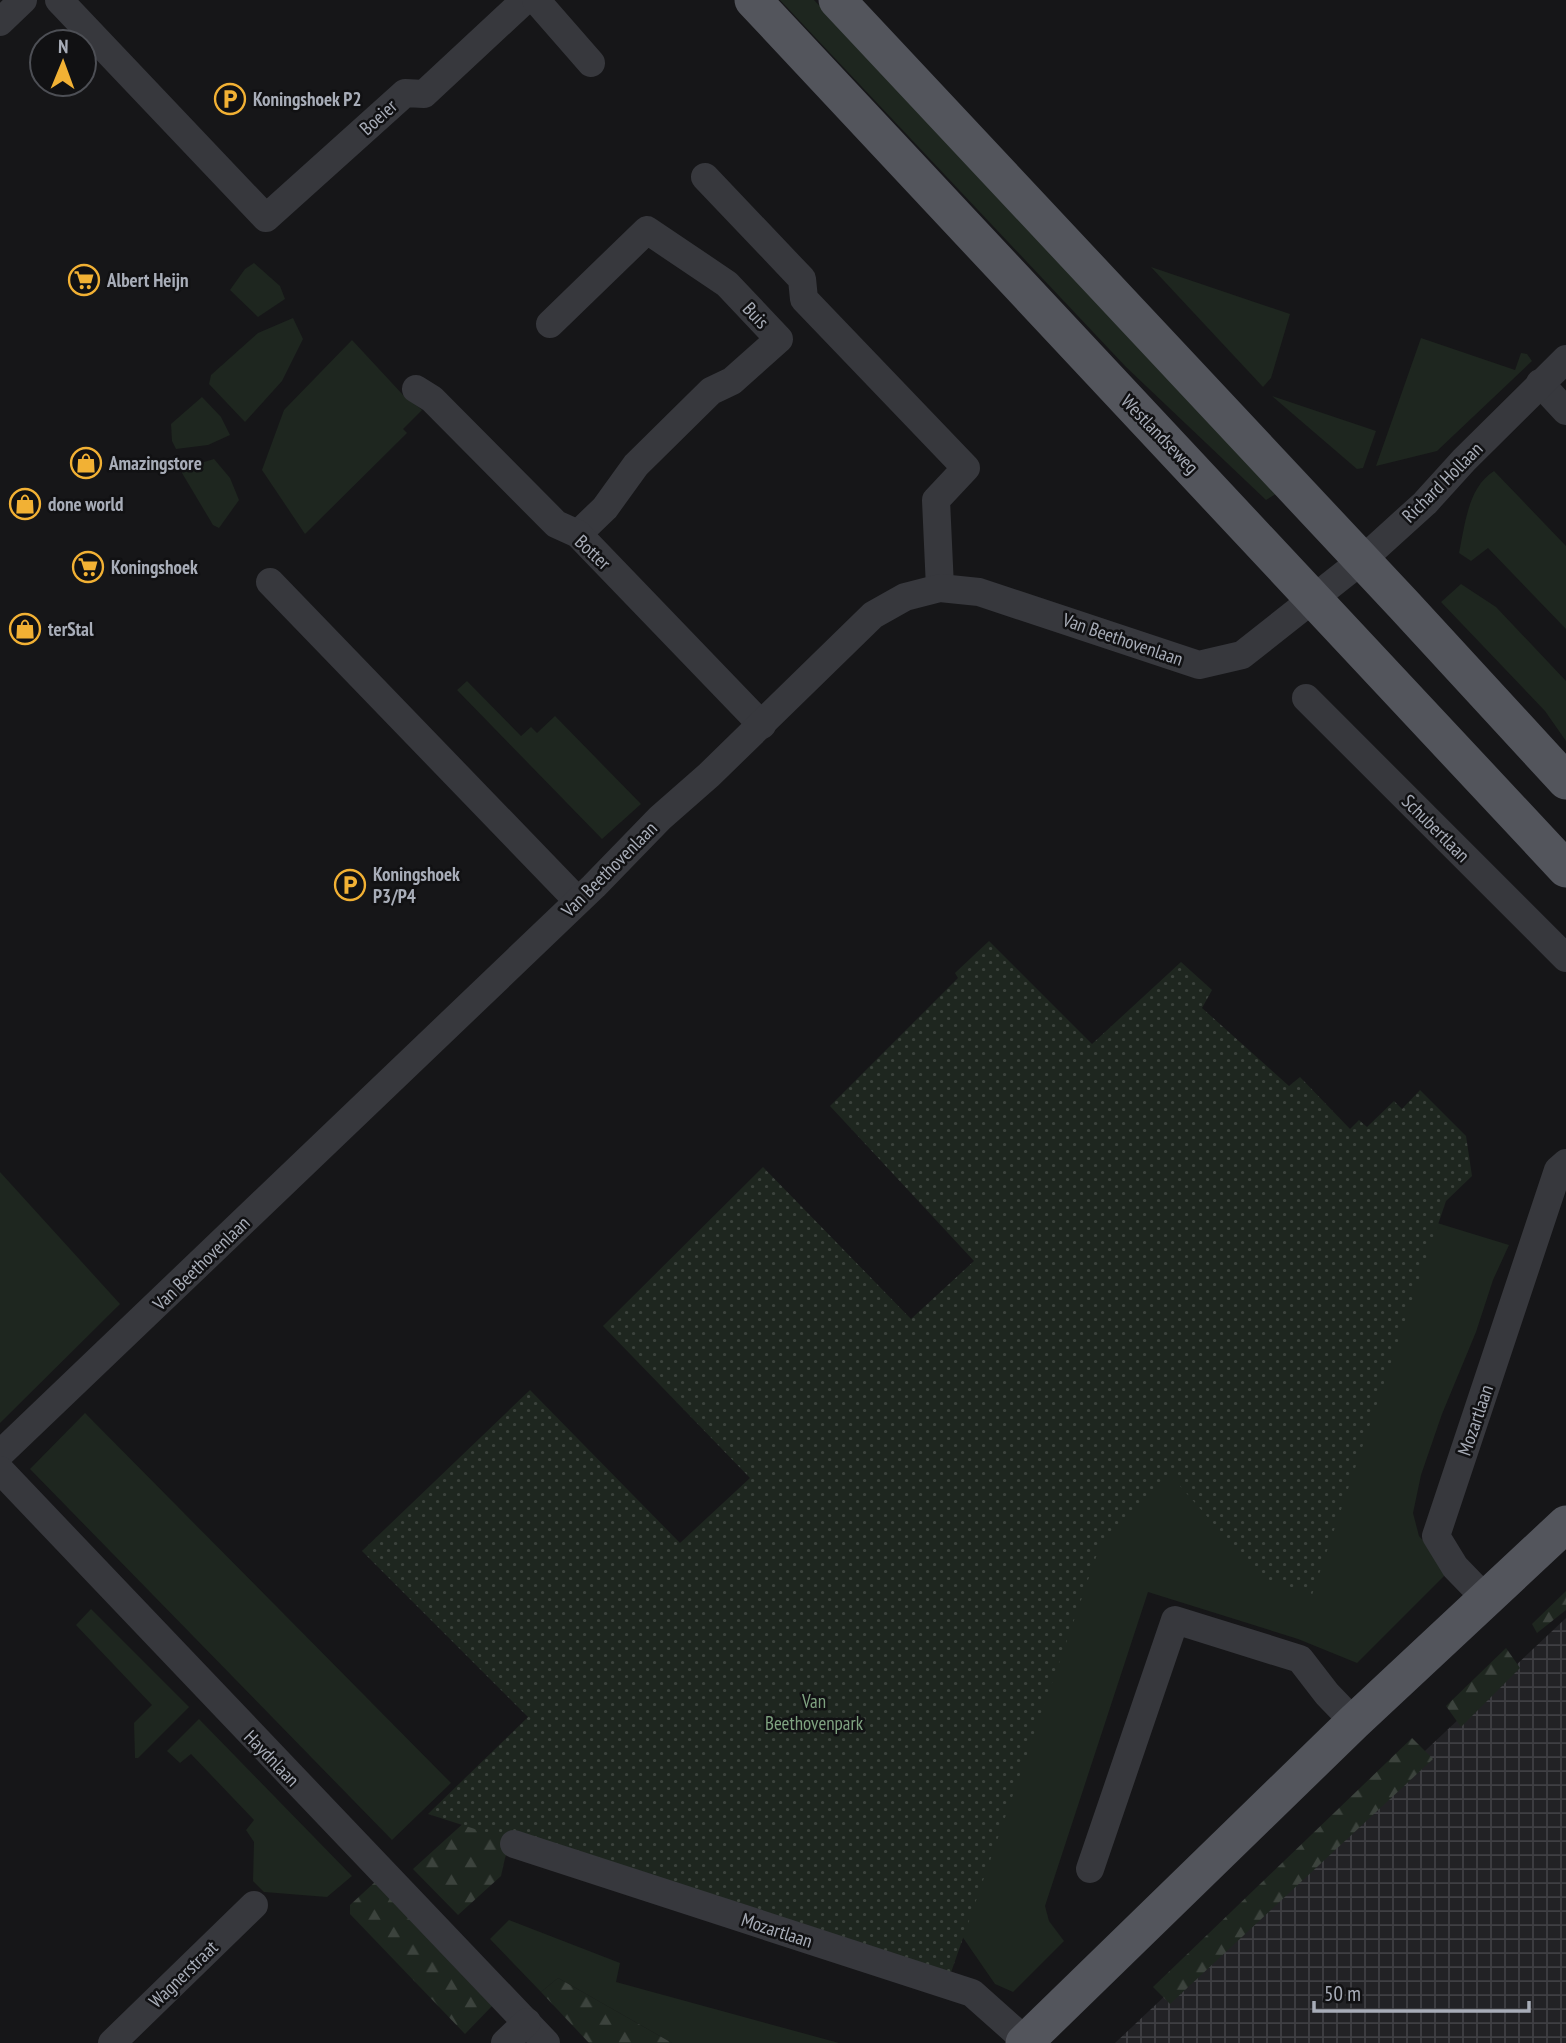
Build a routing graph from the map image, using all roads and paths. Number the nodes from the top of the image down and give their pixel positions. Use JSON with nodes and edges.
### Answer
{"nodes":[{"id":1,"x":23,"y":0,"type":"edge"},
{"id":2,"x":59,"y":0,"type":"edge"},
{"id":3,"x":525,"y":0,"type":"edge"},
{"id":4,"x":536,"y":0,"type":"edge"},
{"id":5,"x":753,"y":0,"type":"edge"},
{"id":6,"x":837,"y":0,"type":"edge"},
{"id":7,"x":0,"y":22,"type":"edge"},
{"id":8,"x":591,"y":63,"type":"dead end"},
{"id":9,"x":705,"y":177,"type":"dead end"},
{"id":10,"x":550,"y":324,"type":"dead end"},
{"id":11,"x":1566,"y":359,"type":"edge"},
{"id":12,"x":1540,"y":383,"type":"junction"},
{"id":13,"x":416,"y":389,"type":"dead end"},
{"id":14,"x":1566,"y":411,"type":"edge"},
{"id":15,"x":578,"y":534,"type":"junction"},
{"id":16,"x":1361,"y":561,"type":"junction"},
{"id":17,"x":270,"y":582,"type":"dead end"},
{"id":18,"x":940,"y":588,"type":"junction"},
{"id":19,"x":1313,"y":599,"type":"junction"},
{"id":20,"x":1306,"y":698,"type":"dead end"},
{"id":21,"x":762,"y":725,"type":"junction"},
{"id":22,"x":1566,"y":781,"type":"edge"},
{"id":23,"x":1566,"y":869,"type":"edge"},
{"id":24,"x":577,"y":900,"type":"junction"},
{"id":25,"x":1566,"y":958,"type":"edge"},
{"id":26,"x":1566,"y":1163,"type":"edge"},
{"id":27,"x":0,"y":1454,"type":"edge"},
{"id":28,"x":0,"y":1470,"type":"edge"},
{"id":29,"x":1566,"y":1524,"type":"edge"},
{"id":30,"x":1485,"y":1598,"type":"junction"},
{"id":31,"x":1354,"y":1722,"type":"junction"},
{"id":32,"x":514,"y":1844,"type":"dead end"},
{"id":33,"x":1090,"y":1870,"type":"dead end"},
{"id":34,"x":254,"y":1905,"type":"dead end"},
{"id":35,"x":527,"y":2022,"type":"junction"},
{"id":36,"x":1025,"y":2042,"type":"edge"},
{"id":37,"x":112,"y":2043,"type":"edge"},
{"id":38,"x":505,"y":2043,"type":"edge"},
{"id":39,"x":546,"y":2043,"type":"edge"}],
"edges":[{"from":1,"to":7,"type":"street"},
{"from":2,"to":3,"type":"street","name":"Boeier"},
{"from":4,"to":8,"type":"street"},
{"from":5,"to":19,"type":"main road","name":"Westlandseweg"},
{"from":6,"to":16,"type":"main road"},
{"from":9,"to":18,"type":"street"},
{"from":10,"to":15,"type":"street","name":"Buis"},
{"from":11,"to":12,"type":"street","name":"Richard Hollaan"},
{"from":12,"to":14,"type":"street"},
{"from":12,"to":16,"type":"street","name":"Richard Hollaan"},
{"from":13,"to":15,"type":"street","name":"Botter"},
{"from":15,"to":21,"type":"street","name":"Botter"},
{"from":16,"to":19,"type":"street","name":"Richard Hollaan"},
{"from":16,"to":22,"type":"main road"},
{"from":17,"to":24,"type":"street"},
{"from":18,"to":19,"type":"street","name":"Van Beethovenlaan"},
{"from":18,"to":21,"type":"street","name":"Van Beethovenlaan"},
{"from":19,"to":23,"type":"main road","name":"Westlandseweg"},
{"from":20,"to":25,"type":"street","name":"Schubertlaan"},
{"from":21,"to":24,"type":"street","name":"Van Beethovenlaan"},
{"from":24,"to":27,"type":"street","name":"Van Beethovenlaan"},
{"from":26,"to":30,"type":"street","name":"Mozartlaan"},
{"from":28,"to":35,"type":"street","name":"Haydnlaan"},
{"from":29,"to":30,"type":"main road","name":"Mozartlaan"},
{"from":30,"to":31,"type":"main road","name":"Mozartlaan"},
{"from":31,"to":33,"type":"street"},
{"from":31,"to":36,"type":"main road","name":"Mozartlaan"},
{"from":32,"to":36,"type":"street","name":"Mozartlaan"},
{"from":34,"to":37,"type":"street","name":"Wagnerstraat"},
{"from":35,"to":38,"type":"street"},
{"from":35,"to":39,"type":"street","name":"Haydnlaan"}]}
